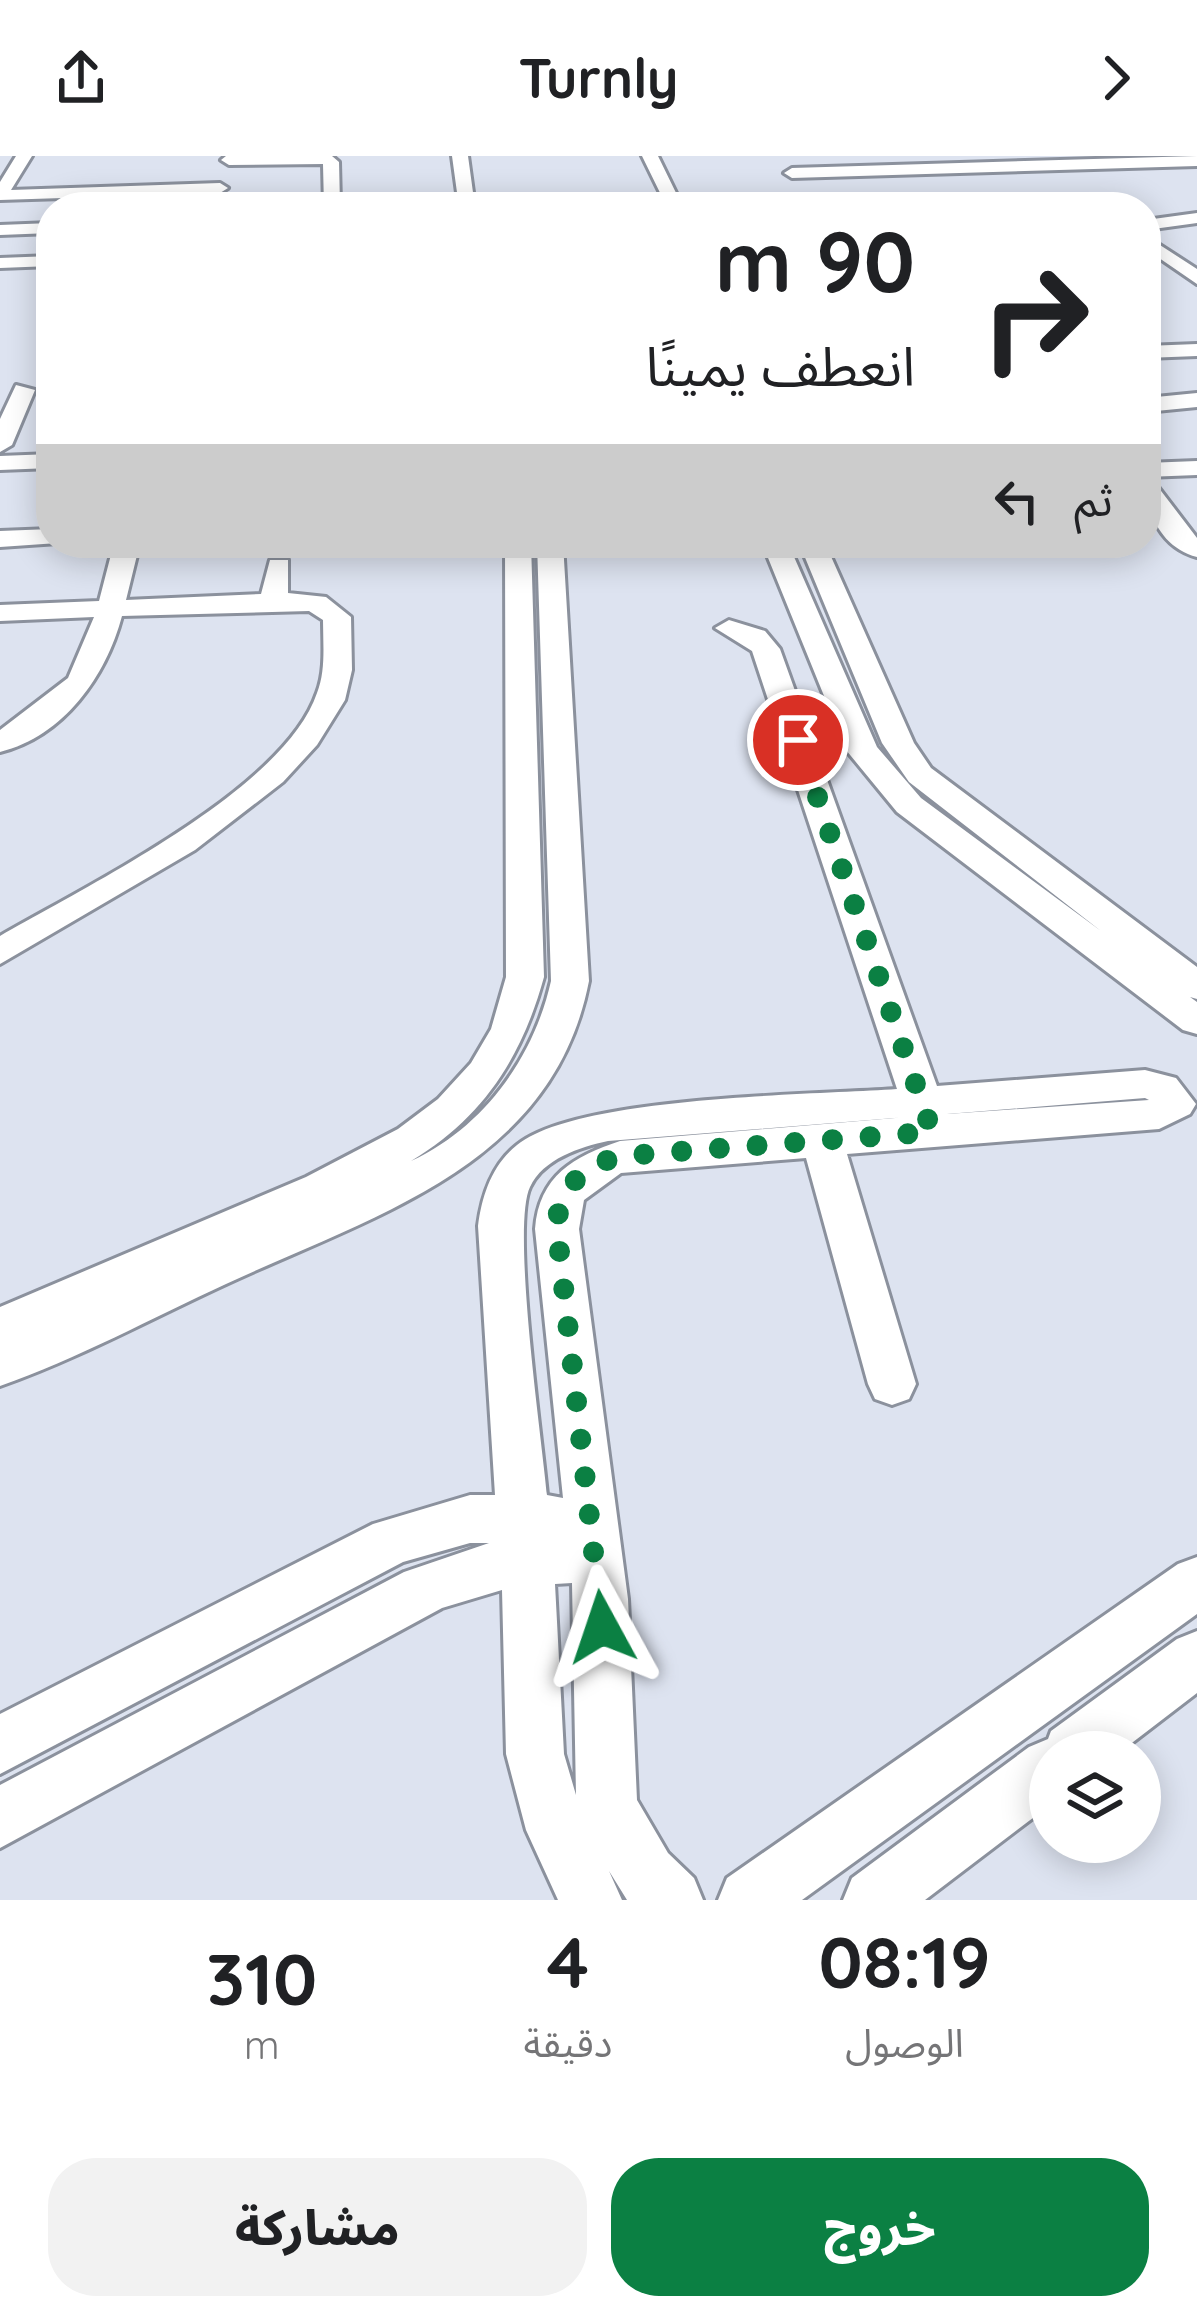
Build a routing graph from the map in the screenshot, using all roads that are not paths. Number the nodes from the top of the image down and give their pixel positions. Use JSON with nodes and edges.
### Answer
{"nodes":[{"id":1,"x":24,"y":156,"type":"edge"},
{"id":2,"x":444,"y":156,"type":"edge"},
{"id":3,"x":460,"y":156,"type":"edge"},
{"id":4,"x":650,"y":156,"type":"edge"},
{"id":5,"x":780,"y":156,"type":"edge"},
{"id":6,"x":230,"y":158,"type":"edge"},
{"id":7,"x":1193,"y":160,"type":"edge"},
{"id":8,"x":991,"y":161,"type":"edge"},
{"id":9,"x":792,"y":173,"type":"junction"},
{"id":10,"x":220,"y":188,"type":"junction"},
{"id":11,"x":178,"y":192,"type":"edge"},
{"id":12,"x":219,"y":192,"type":"edge"},
{"id":13,"x":335,"y":192,"type":"edge"},
{"id":14,"x":448,"y":192,"type":"edge"},
{"id":15,"x":465,"y":192,"type":"edge"},
{"id":16,"x":668,"y":192,"type":"edge"},
{"id":17,"x":806,"y":192,"type":"edge"},
{"id":18,"x":0,"y":195,"type":"edge"},
{"id":19,"x":36,"y":197,"type":"edge"},
{"id":20,"x":1197,"y":218,"type":"edge"},
{"id":21,"x":1161,"y":223,"type":"edge"},
{"id":22,"x":36,"y":229,"type":"edge"},
{"id":23,"x":0,"y":230,"type":"edge"},
{"id":24,"x":1190,"y":251,"type":"dead end"},
{"id":25,"x":1161,"y":252,"type":"edge"},
{"id":26,"x":36,"y":262,"type":"edge"},
{"id":27,"x":0,"y":263,"type":"edge"},
{"id":28,"x":1197,"y":275,"type":"edge"},
{"id":29,"x":1197,"y":350,"type":"edge"},
{"id":30,"x":1161,"y":351,"type":"edge"},
{"id":31,"x":11,"y":395,"type":"edge"},
{"id":32,"x":1197,"y":400,"type":"edge"},
{"id":33,"x":1161,"y":404,"type":"edge"},
{"id":34,"x":0,"y":446,"type":"edge"},
{"id":35,"x":36,"y":462,"type":"edge"},
{"id":36,"x":0,"y":463,"type":"edge"},
{"id":37,"x":1197,"y":468,"type":"edge"},
{"id":38,"x":1161,"y":469,"type":"edge"},
{"id":39,"x":1161,"y":532,"type":"edge"},
{"id":40,"x":36,"y":538,"type":"edge"},
{"id":41,"x":0,"y":539,"type":"edge"},
{"id":42,"x":1197,"y":549,"type":"edge"},
{"id":43,"x":123,"y":558,"type":"edge"},
{"id":44,"x":518,"y":558,"type":"edge"},
{"id":45,"x":551,"y":558,"type":"edge"},
{"id":46,"x":782,"y":558,"type":"edge"},
{"id":47,"x":818,"y":558,"type":"edge"},
{"id":48,"x":279,"y":566,"type":"dead end"},
{"id":49,"x":273,"y":602,"type":"junction"},
{"id":50,"x":109,"y":609,"type":"junction"},
{"id":51,"x":0,"y":613,"type":"edge"},
{"id":52,"x":729,"y":628,"type":"dead end"},
{"id":53,"x":0,"y":743,"type":"edge"},
{"id":54,"x":0,"y":952,"type":"edge"},
{"id":55,"x":1197,"y":986,"type":"edge"},
{"id":56,"x":1197,"y":1021,"type":"edge"},
{"id":57,"x":1183,"y":1089,"type":"edge"},
{"id":58,"x":928,"y":1117,"type":"junction"},
{"id":59,"x":822,"y":1140,"type":"junction"},
{"id":60,"x":0,"y":1328,"type":"edge"},
{"id":61,"x":0,"y":1366,"type":"edge"},
{"id":62,"x":892,"y":1384,"type":"dead end"},
{"id":63,"x":522,"y":1539,"type":"junction"},
{"id":64,"x":595,"y":1544,"type":"junction"},
{"id":65,"x":1197,"y":1582,"type":"edge"},
{"id":66,"x":1197,"y":1658,"type":"edge"},
{"id":67,"x":1100,"y":1731,"type":"edge"},
{"id":68,"x":0,"y":1745,"type":"edge"},
{"id":69,"x":1029,"y":1784,"type":"edge"},
{"id":70,"x":0,"y":1818,"type":"edge"},
{"id":71,"x":591,"y":1900,"type":"edge"},
{"id":72,"x":672,"y":1900,"type":"edge"},
{"id":73,"x":749,"y":1900,"type":"edge"},
{"id":74,"x":874,"y":1900,"type":"edge"}],
"edges":[{"from":1,"to":18,"type":"street"},
{"from":2,"to":14,"type":"street"},
{"from":3,"to":15,"type":"street"},
{"from":4,"to":16,"type":"street"},
{"from":5,"to":9,"type":"street"},
{"from":6,"to":10,"type":"street"},
{"from":6,"to":13,"type":"street"},
{"from":7,"to":8,"type":"street"},
{"from":8,"to":9,"type":"street"},
{"from":9,"to":17,"type":"street"},
{"from":10,"to":11,"type":"street"},
{"from":10,"to":12,"type":"street"},
{"from":18,"to":19,"type":"street"},
{"from":20,"to":21,"type":"street"},
{"from":22,"to":23,"type":"street"},
{"from":24,"to":28,"type":"street"},
{"from":25,"to":28,"type":"street"},
{"from":26,"to":27,"type":"street"},
{"from":29,"to":30,"type":"street"},
{"from":31,"to":34,"type":"street"},
{"from":32,"to":33,"type":"street"},
{"from":35,"to":36,"type":"street"},
{"from":37,"to":38,"type":"street"},
{"from":39,"to":42,"type":"street"},
{"from":40,"to":41,"type":"street"},
{"from":43,"to":50,"type":"street"},
{"from":44,"to":60,"type":"street"},
{"from":45,"to":61,"type":"street"},
{"from":46,"to":56,"type":"street"},
{"from":47,"to":55,"type":"street"},
{"from":48,"to":49,"type":"street"},
{"from":49,"to":50,"type":"street"},
{"from":49,"to":54,"type":"street"},
{"from":50,"to":51,"type":"street"},
{"from":50,"to":53,"type":"street"},
{"from":52,"to":58,"type":"street"},
{"from":57,"to":58,"type":"street"},
{"from":58,"to":59,"type":"street"},
{"from":58,"to":63,"type":"street"},
{"from":59,"to":62,"type":"street"},
{"from":59,"to":64,"type":"street"},
{"from":63,"to":64,"type":"street"},
{"from":63,"to":68,"type":"street"},
{"from":63,"to":70,"type":"street"},
{"from":63,"to":71,"type":"street"},
{"from":64,"to":72,"type":"street"},
{"from":65,"to":73,"type":"street"},
{"from":66,"to":67,"type":"street"},
{"from":69,"to":74,"type":"street"}]}
